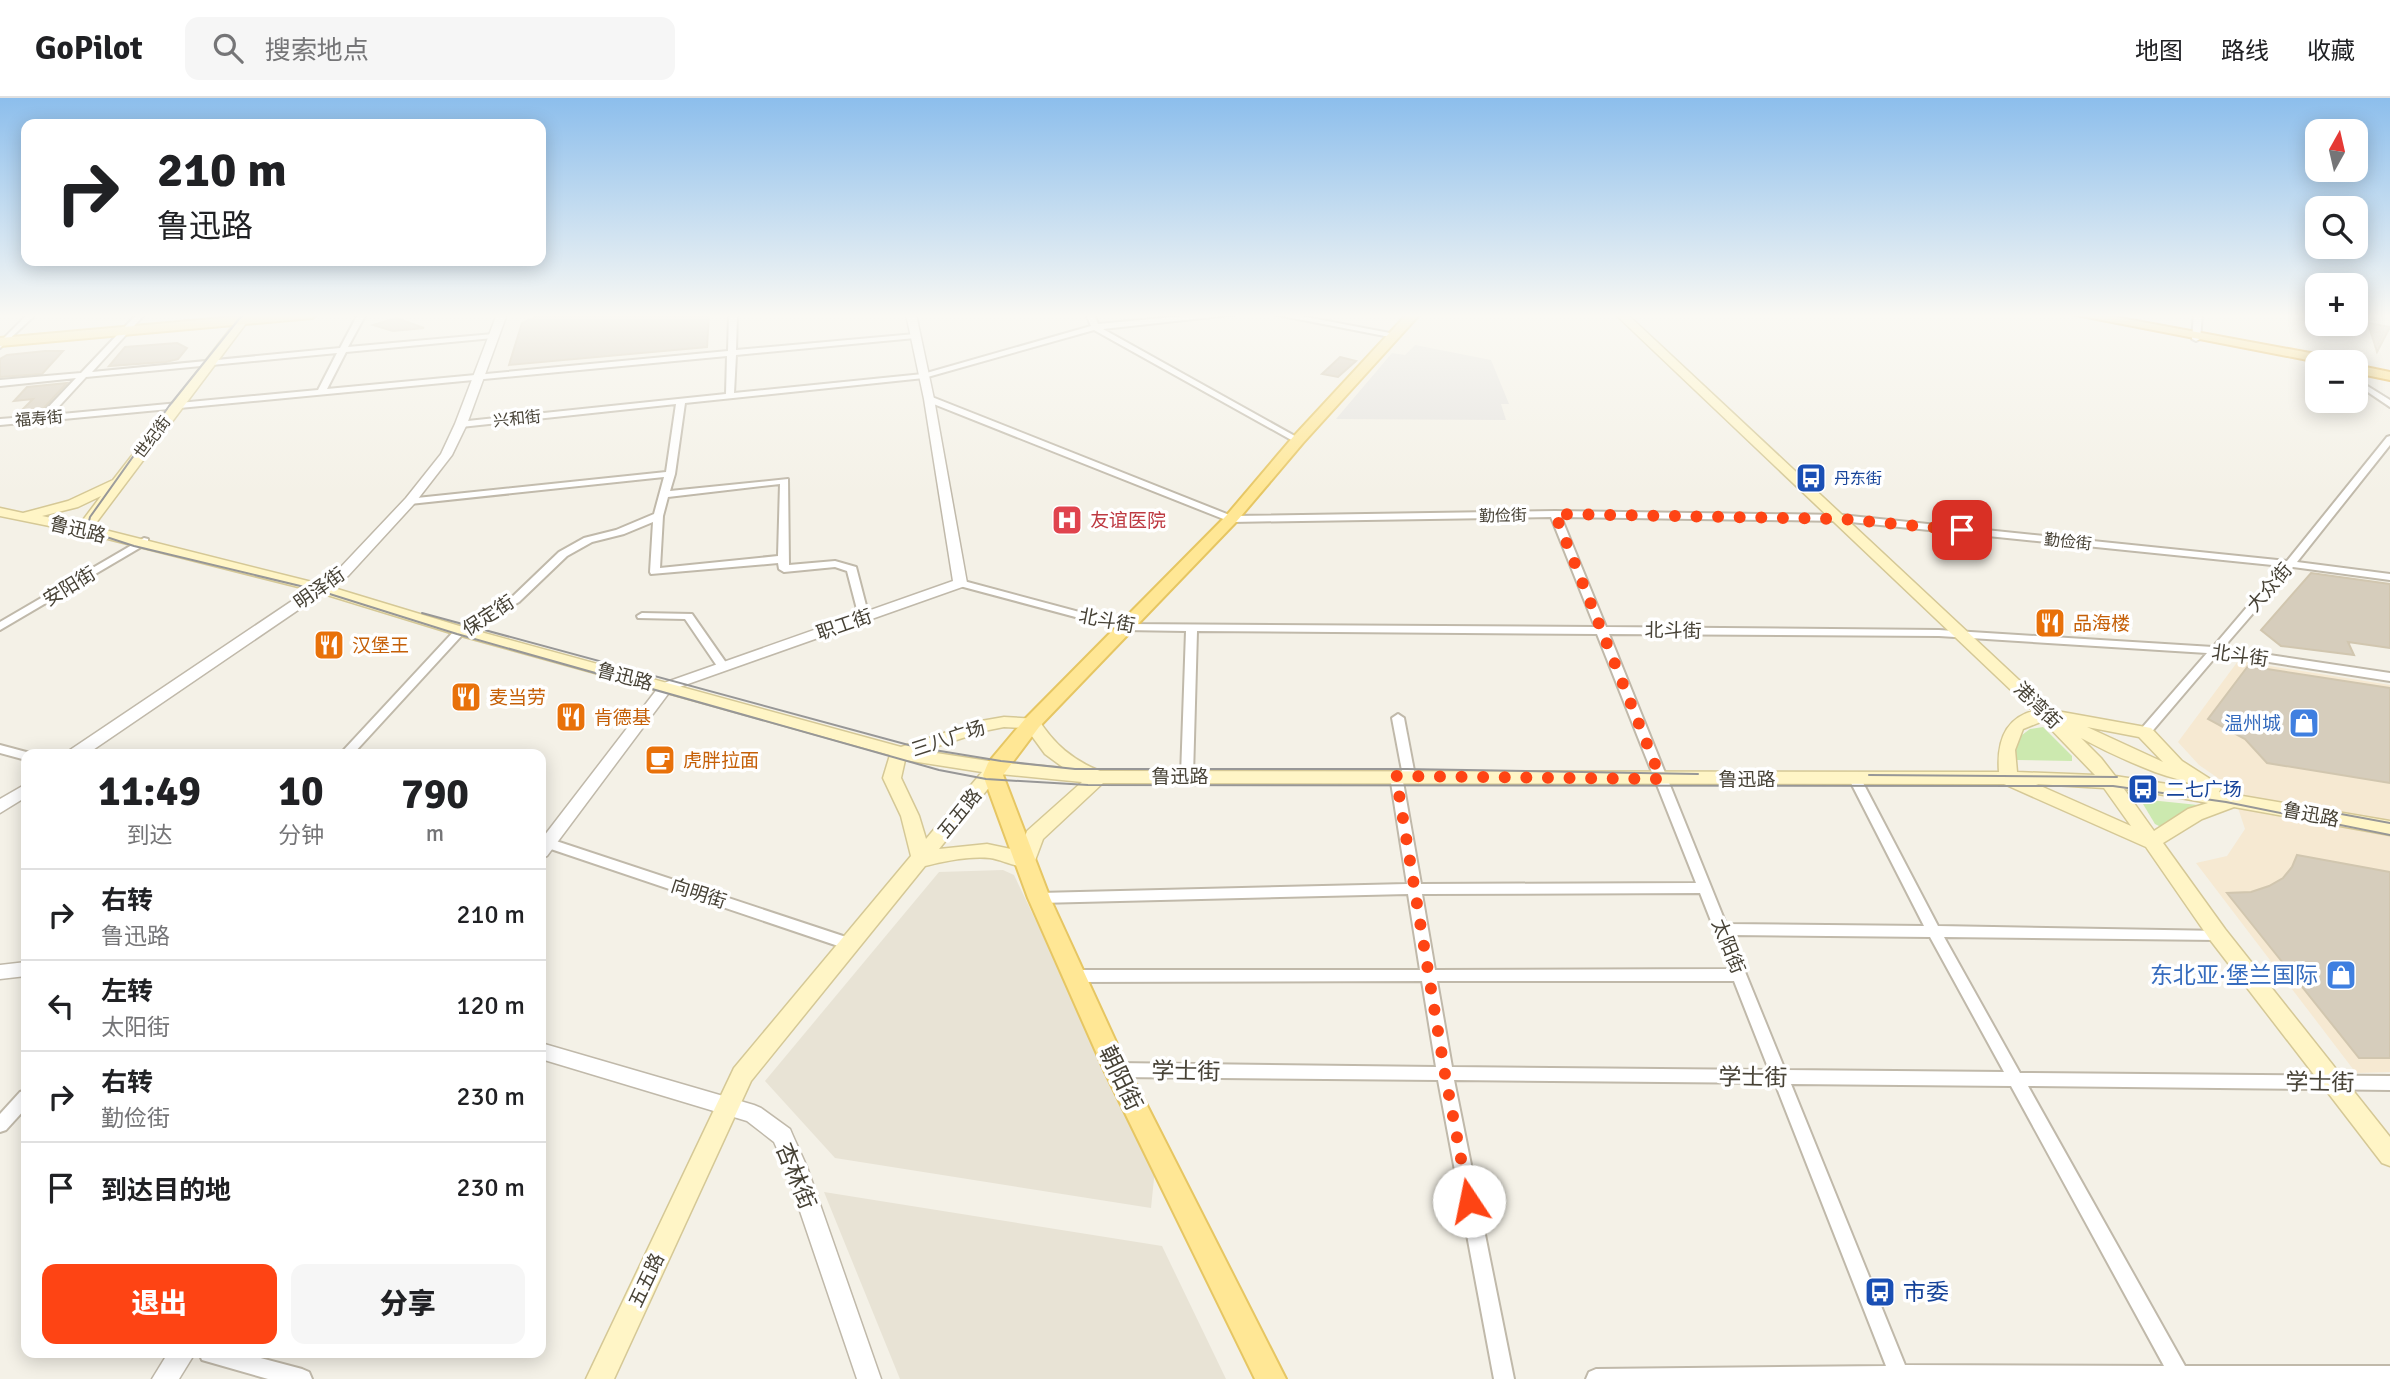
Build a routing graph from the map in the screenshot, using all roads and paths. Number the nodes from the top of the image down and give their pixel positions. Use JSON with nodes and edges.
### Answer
{"nodes":[{"id":1,"x":99,"y":374,"type":"edge"},
{"id":2,"x":203,"y":374,"type":"edge"},
{"id":3,"x":331,"y":374,"type":"edge"},
{"id":4,"x":480,"y":374,"type":"edge"},
{"id":5,"x":523,"y":374,"type":"edge"},
{"id":6,"x":731,"y":374,"type":"edge"},
{"id":7,"x":932,"y":374,"type":"edge"},
{"id":8,"x":1179,"y":374,"type":"edge"},
{"id":9,"x":1360,"y":374,"type":"edge"},
{"id":10,"x":1684,"y":374,"type":"edge"},
{"id":11,"x":86,"y":375,"type":"junction"},
{"id":12,"x":924,"y":376,"type":"junction"},
{"id":13,"x":478,"y":378,"type":"junction"},
{"id":14,"x":0,"y":383,"type":"edge"},
{"id":15,"x":2368,"y":388,"type":"edge"},
{"id":16,"x":321,"y":392,"type":"junction"},
{"id":17,"x":730,"y":396,"type":"junction"},
{"id":18,"x":929,"y":399,"type":"junction"},
{"id":19,"x":681,"y":401,"type":"junction"},
{"id":20,"x":2390,"y":404,"type":"edge"},
{"id":21,"x":176,"y":405,"type":"junction"},
{"id":22,"x":43,"y":418,"type":"junction"},
{"id":23,"x":0,"y":422,"type":"edge"},
{"id":24,"x":461,"y":424,"type":"junction"},
{"id":25,"x":2390,"y":439,"type":"edge"},
{"id":26,"x":1298,"y":440,"type":"junction"},
{"id":27,"x":2385,"y":454,"type":"edge"},
{"id":28,"x":670,"y":474,"type":"junction"},
{"id":29,"x":121,"y":479,"type":"junction"},
{"id":30,"x":665,"y":494,"type":"junction"},
{"id":31,"x":410,"y":501,"type":"junction"},
{"id":32,"x":4,"y":513,"type":"edge"},
{"id":33,"x":1555,"y":514,"type":"junction"},
{"id":34,"x":658,"y":516,"type":"junction"},
{"id":35,"x":1231,"y":519,"type":"junction"},
{"id":36,"x":1841,"y":519,"type":"junction"},
{"id":37,"x":85,"y":529,"type":"junction"},
{"id":38,"x":141,"y":542,"type":"junction"},
{"id":39,"x":783,"y":559,"type":"junction"},
{"id":40,"x":2290,"y":564,"type":"junction"},
{"id":41,"x":2390,"y":577,"type":"edge"},
{"id":42,"x":960,"y":583,"type":"junction"},
{"id":43,"x":319,"y":588,"type":"junction"},
{"id":44,"x":642,"y":615,"type":"dead end"},
{"id":45,"x":864,"y":617,"type":"junction"},
{"id":46,"x":0,"y":627,"type":"edge"},
{"id":47,"x":1124,"y":627,"type":"junction"},
{"id":48,"x":1192,"y":628,"type":"junction"},
{"id":49,"x":1601,"y":630,"type":"junction"},
{"id":50,"x":460,"y":631,"type":"junction"},
{"id":51,"x":1964,"y":635,"type":"junction"},
{"id":52,"x":2213,"y":650,"type":"junction"},
{"id":53,"x":723,"y":667,"type":"junction"},
{"id":54,"x":2390,"y":677,"type":"edge"},
{"id":55,"x":666,"y":687,"type":"junction"},
{"id":56,"x":2049,"y":715,"type":"junction"},
{"id":57,"x":1398,"y":718,"type":"dead end"},
{"id":58,"x":1032,"y":723,"type":"junction"},
{"id":59,"x":2145,"y":732,"type":"junction"},
{"id":60,"x":83,"y":749,"type":"edge"},
{"id":61,"x":351,"y":749,"type":"edge"},
{"id":62,"x":0,"y":750,"type":"edge"},
{"id":63,"x":902,"y":753,"type":"junction"},
{"id":64,"x":2124,"y":753,"type":"junction"},
{"id":65,"x":21,"y":755,"type":"edge"},
{"id":66,"x":2095,"y":762,"type":"junction"},
{"id":67,"x":995,"y":768,"type":"junction"},
{"id":68,"x":1187,"y":776,"type":"junction"},
{"id":69,"x":1402,"y":776,"type":"junction"},
{"id":70,"x":1098,"y":777,"type":"junction"},
{"id":71,"x":2053,"y":778,"type":"junction"},
{"id":72,"x":1661,"y":779,"type":"junction"},
{"id":73,"x":1854,"y":779,"type":"junction"},
{"id":74,"x":2009,"y":779,"type":"junction"},
{"id":75,"x":2110,"y":781,"type":"junction"},
{"id":76,"x":2211,"y":788,"type":"junction"},
{"id":77,"x":21,"y":792,"type":"edge"},
{"id":78,"x":2249,"y":802,"type":"junction"},
{"id":79,"x":0,"y":807,"type":"edge"},
{"id":80,"x":2390,"y":828,"type":"edge"},
{"id":81,"x":2150,"y":842,"type":"junction"},
{"id":82,"x":546,"y":844,"type":"edge"},
{"id":83,"x":546,"y":848,"type":"edge"},
{"id":84,"x":922,"y":860,"type":"junction"},
{"id":85,"x":1026,"y":861,"type":"junction"},
{"id":86,"x":1705,"y":888,"type":"junction"},
{"id":87,"x":1415,"y":890,"type":"junction"},
{"id":88,"x":1039,"y":898,"type":"junction"},
{"id":89,"x":1723,"y":929,"type":"junction"},
{"id":90,"x":1933,"y":930,"type":"junction"},
{"id":91,"x":2218,"y":934,"type":"junction"},
{"id":92,"x":850,"y":944,"type":"junction"},
{"id":93,"x":21,"y":970,"type":"edge"},
{"id":94,"x":0,"y":972,"type":"edge"},
{"id":95,"x":1430,"y":975,"type":"junction"},
{"id":96,"x":1741,"y":975,"type":"junction"},
{"id":97,"x":1074,"y":976,"type":"junction"},
{"id":98,"x":546,"y":1052,"type":"edge"},
{"id":99,"x":1116,"y":1070,"type":"junction"},
{"id":100,"x":1445,"y":1074,"type":"junction"},
{"id":101,"x":1782,"y":1078,"type":"junction"},
{"id":102,"x":2016,"y":1080,"type":"junction"},
{"id":103,"x":2332,"y":1082,"type":"junction"},
{"id":104,"x":2390,"y":1083,"type":"edge"},
{"id":105,"x":21,"y":1102,"type":"edge"},
{"id":106,"x":727,"y":1105,"type":"junction"},
{"id":107,"x":0,"y":1125,"type":"edge"},
{"id":108,"x":2390,"y":1155,"type":"edge"},
{"id":109,"x":179,"y":1358,"type":"edge"},
{"id":110,"x":227,"y":1358,"type":"edge"},
{"id":111,"x":2179,"y":1376,"type":"junction"},
{"id":112,"x":2390,"y":1376,"type":"edge"},
{"id":113,"x":1901,"y":1377,"type":"edge"},
{"id":114,"x":164,"y":1379,"type":"edge"},
{"id":115,"x":302,"y":1379,"type":"edge"},
{"id":116,"x":600,"y":1379,"type":"edge"},
{"id":117,"x":869,"y":1379,"type":"edge"},
{"id":118,"x":1271,"y":1379,"type":"edge"},
{"id":119,"x":1504,"y":1379,"type":"edge"},
{"id":120,"x":1596,"y":1379,"type":"edge"}],
"edges":[{"from":1,"to":11,"type":"street"},
{"from":2,"to":21,"type":"main road","name":"世纪街"},
{"from":3,"to":16,"type":"street"},
{"from":4,"to":13,"type":"street","name":"明泽街"},
{"from":5,"to":13,"type":"street","name":"福寿街"},
{"from":6,"to":17,"type":"street"},
{"from":7,"to":12,"type":"street","name":"兴和街"},
{"from":8,"to":26,"type":"street"},
{"from":9,"to":26,"type":"main road","name":"五五路"},
{"from":10,"to":36,"type":"main road","name":"港湾街"},
{"from":11,"to":14,"type":"street"},
{"from":11,"to":22,"type":"street"},
{"from":12,"to":17,"type":"street","name":"兴和街"},
{"from":12,"to":18,"type":"street"},
{"from":13,"to":16,"type":"street","name":"福寿街"},
{"from":13,"to":24,"type":"street","name":"明泽街"},
{"from":15,"to":20,"type":"street"},
{"from":16,"to":21,"type":"street","name":"福寿街"},
{"from":17,"to":19,"type":"street","name":"兴和街"},
{"from":18,"to":35,"type":"street","name":"勤俭街"},
{"from":18,"to":42,"type":"street"},
{"from":19,"to":24,"type":"street","name":"兴和街"},
{"from":19,"to":28,"type":"street"},
{"from":21,"to":22,"type":"street","name":"福寿街"},
{"from":21,"to":29,"type":"main road","name":"世纪街"},
{"from":22,"to":23,"type":"street","name":"福寿街"},
{"from":24,"to":31,"type":"street","name":"明泽街"},
{"from":25,"to":27,"type":"street","name":"大众街"},
{"from":26,"to":35,"type":"main road","name":"五五路"},
{"from":27,"to":40,"type":"street","name":"大众街"},
{"from":28,"to":30,"type":"street"},
{"from":28,"to":31,"type":"street"},
{"from":29,"to":32,"type":"main road"},
{"from":29,"to":37,"type":"main road","name":"世纪街"},
{"from":30,"to":34,"type":"street"},
{"from":30,"to":39,"type":"street"},
{"from":31,"to":43,"type":"street","name":"明泽街"},
{"from":32,"to":37,"type":"main road","name":"鲁迅路"},
{"from":33,"to":35,"type":"street","name":"勤俭街"},
{"from":33,"to":36,"type":"street","name":"勤俭街"},
{"from":33,"to":49,"type":"street","name":"太阳街"},
{"from":34,"to":39,"type":"street"},
{"from":34,"to":50,"type":"street","name":"保定街"},
{"from":35,"to":47,"type":"main road","name":"五五路"},
{"from":36,"to":40,"type":"street","name":"勤俭街"},
{"from":36,"to":51,"type":"main road","name":"港湾街"},
{"from":37,"to":38,"type":"main road","name":"鲁迅路"},
{"from":38,"to":43,"type":"main road","name":"鲁迅路"},
{"from":38,"to":46,"type":"street","name":"安阳街"},
{"from":39,"to":45,"type":"street"},
{"from":40,"to":41,"type":"street","name":"勤俭街"},
{"from":40,"to":52,"type":"street","name":"大众街"},
{"from":42,"to":45,"type":"street","name":"职工街"},
{"from":42,"to":47,"type":"street","name":"北斗街"},
{"from":43,"to":50,"type":"main road","name":"鲁迅路"},
{"from":43,"to":60,"type":"street","name":"明泽街"},
{"from":44,"to":53,"type":"street"},
{"from":45,"to":53,"type":"street","name":"职工街"},
{"from":47,"to":48,"type":"street","name":"北斗街"},
{"from":47,"to":58,"type":"main road","name":"五五路"},
{"from":48,"to":49,"type":"street","name":"北斗街"},
{"from":48,"to":68,"type":"street"},
{"from":49,"to":51,"type":"street","name":"北斗街"},
{"from":49,"to":72,"type":"street","name":"太阳街"},
{"from":50,"to":55,"type":"main road","name":"鲁迅路"},
{"from":50,"to":61,"type":"street","name":"保定街"},
{"from":51,"to":52,"type":"street","name":"北斗街"},
{"from":51,"to":56,"type":"main road","name":"港湾街"},
{"from":52,"to":54,"type":"street","name":"北斗街"},
{"from":52,"to":59,"type":"street","name":"大众街"},
{"from":53,"to":55,"type":"street","name":"职工街"},
{"from":55,"to":63,"type":"main road","name":"鲁迅路"},
{"from":55,"to":82,"type":"street"},
{"from":56,"to":59,"type":"main road"},
{"from":56,"to":64,"type":"main road"},
{"from":56,"to":66,"type":"main road","name":"港湾街"},
{"from":56,"to":74,"type":"main road"},
{"from":57,"to":69,"type":"street"},
{"from":58,"to":63,"type":"main road","name":"三八广场"},
{"from":58,"to":67,"type":"main road","name":"五五路"},
{"from":58,"to":70,"type":"main road"},
{"from":59,"to":64,"type":"main road"},
{"from":59,"to":76,"type":"main road"},
{"from":62,"to":65,"type":"street"},
{"from":63,"to":67,"type":"main road","name":"鲁迅路"},
{"from":63,"to":84,"type":"main road","name":"三八广场"},
{"from":64,"to":66,"type":"main road"},
{"from":64,"to":75,"type":"main road"},
{"from":64,"to":76,"type":"main road"},
{"from":66,"to":71,"type":"main road"},
{"from":66,"to":75,"type":"main road","name":"港湾街"},
{"from":67,"to":70,"type":"main road","name":"鲁迅路"},
{"from":67,"to":84,"type":"main road","name":"五五路"},
{"from":67,"to":85,"type":"main road","name":"朝阳街"},
{"from":68,"to":69,"type":"main road","name":"鲁迅路"},
{"from":68,"to":70,"type":"main road","name":"鲁迅路"},
{"from":69,"to":72,"type":"main road","name":"鲁迅路"},
{"from":69,"to":87,"type":"street"},
{"from":70,"to":85,"type":"main road"},
{"from":71,"to":74,"type":"main road","name":"鲁迅路"},
{"from":71,"to":75,"type":"main road","name":"鲁迅路"},
{"from":72,"to":73,"type":"main road","name":"鲁迅路"},
{"from":72,"to":86,"type":"street","name":"太阳街"},
{"from":73,"to":74,"type":"main road","name":"鲁迅路"},
{"from":73,"to":90,"type":"street"},
{"from":74,"to":81,"type":"main road"},
{"from":75,"to":78,"type":"main road","name":"鲁迅路"},
{"from":75,"to":81,"type":"main road","name":"港湾街"},
{"from":76,"to":78,"type":"main road"},
{"from":77,"to":79,"type":"street"},
{"from":78,"to":80,"type":"main road","name":"鲁迅路"},
{"from":78,"to":81,"type":"main road"},
{"from":81,"to":91,"type":"main road","name":"港湾街"},
{"from":83,"to":92,"type":"street","name":"向明街"},
{"from":84,"to":85,"type":"main road"},
{"from":84,"to":92,"type":"main road","name":"五五路"},
{"from":85,"to":88,"type":"main road","name":"朝阳街"},
{"from":86,"to":87,"type":"street"},
{"from":86,"to":89,"type":"street","name":"太阳街"},
{"from":87,"to":88,"type":"street"},
{"from":87,"to":95,"type":"street"},
{"from":88,"to":97,"type":"main road","name":"朝阳街"},
{"from":89,"to":90,"type":"street"},
{"from":89,"to":96,"type":"street","name":"太阳街"},
{"from":90,"to":91,"type":"street"},
{"from":90,"to":102,"type":"street"},
{"from":91,"to":103,"type":"main road","name":"港湾街"},
{"from":92,"to":106,"type":"main road","name":"五五路"},
{"from":93,"to":94,"type":"street"},
{"from":95,"to":96,"type":"street"},
{"from":95,"to":97,"type":"street"},
{"from":95,"to":100,"type":"street"},
{"from":96,"to":101,"type":"street","name":"太阳街"},
{"from":97,"to":99,"type":"main road","name":"朝阳街"},
{"from":98,"to":106,"type":"street","name":"杏林街"},
{"from":99,"to":100,"type":"street","name":"学士街"},
{"from":99,"to":118,"type":"main road","name":"朝阳街"},
{"from":100,"to":101,"type":"street","name":"学士街"},
{"from":100,"to":119,"type":"street"},
{"from":101,"to":102,"type":"street","name":"学士街"},
{"from":101,"to":113,"type":"street","name":"太阳街"},
{"from":102,"to":103,"type":"street","name":"学士街"},
{"from":102,"to":111,"type":"street"},
{"from":103,"to":104,"type":"street","name":"学士街"},
{"from":103,"to":108,"type":"main road","name":"港湾街"},
{"from":105,"to":107,"type":"street"},
{"from":106,"to":116,"type":"main road","name":"五五路"},
{"from":106,"to":117,"type":"street","name":"杏林街"},
{"from":109,"to":114,"type":"street"},
{"from":110,"to":115,"type":"street"},
{"from":111,"to":112,"type":"street"},
{"from":111,"to":113,"type":"street"},
{"from":113,"to":120,"type":"street"}]}
